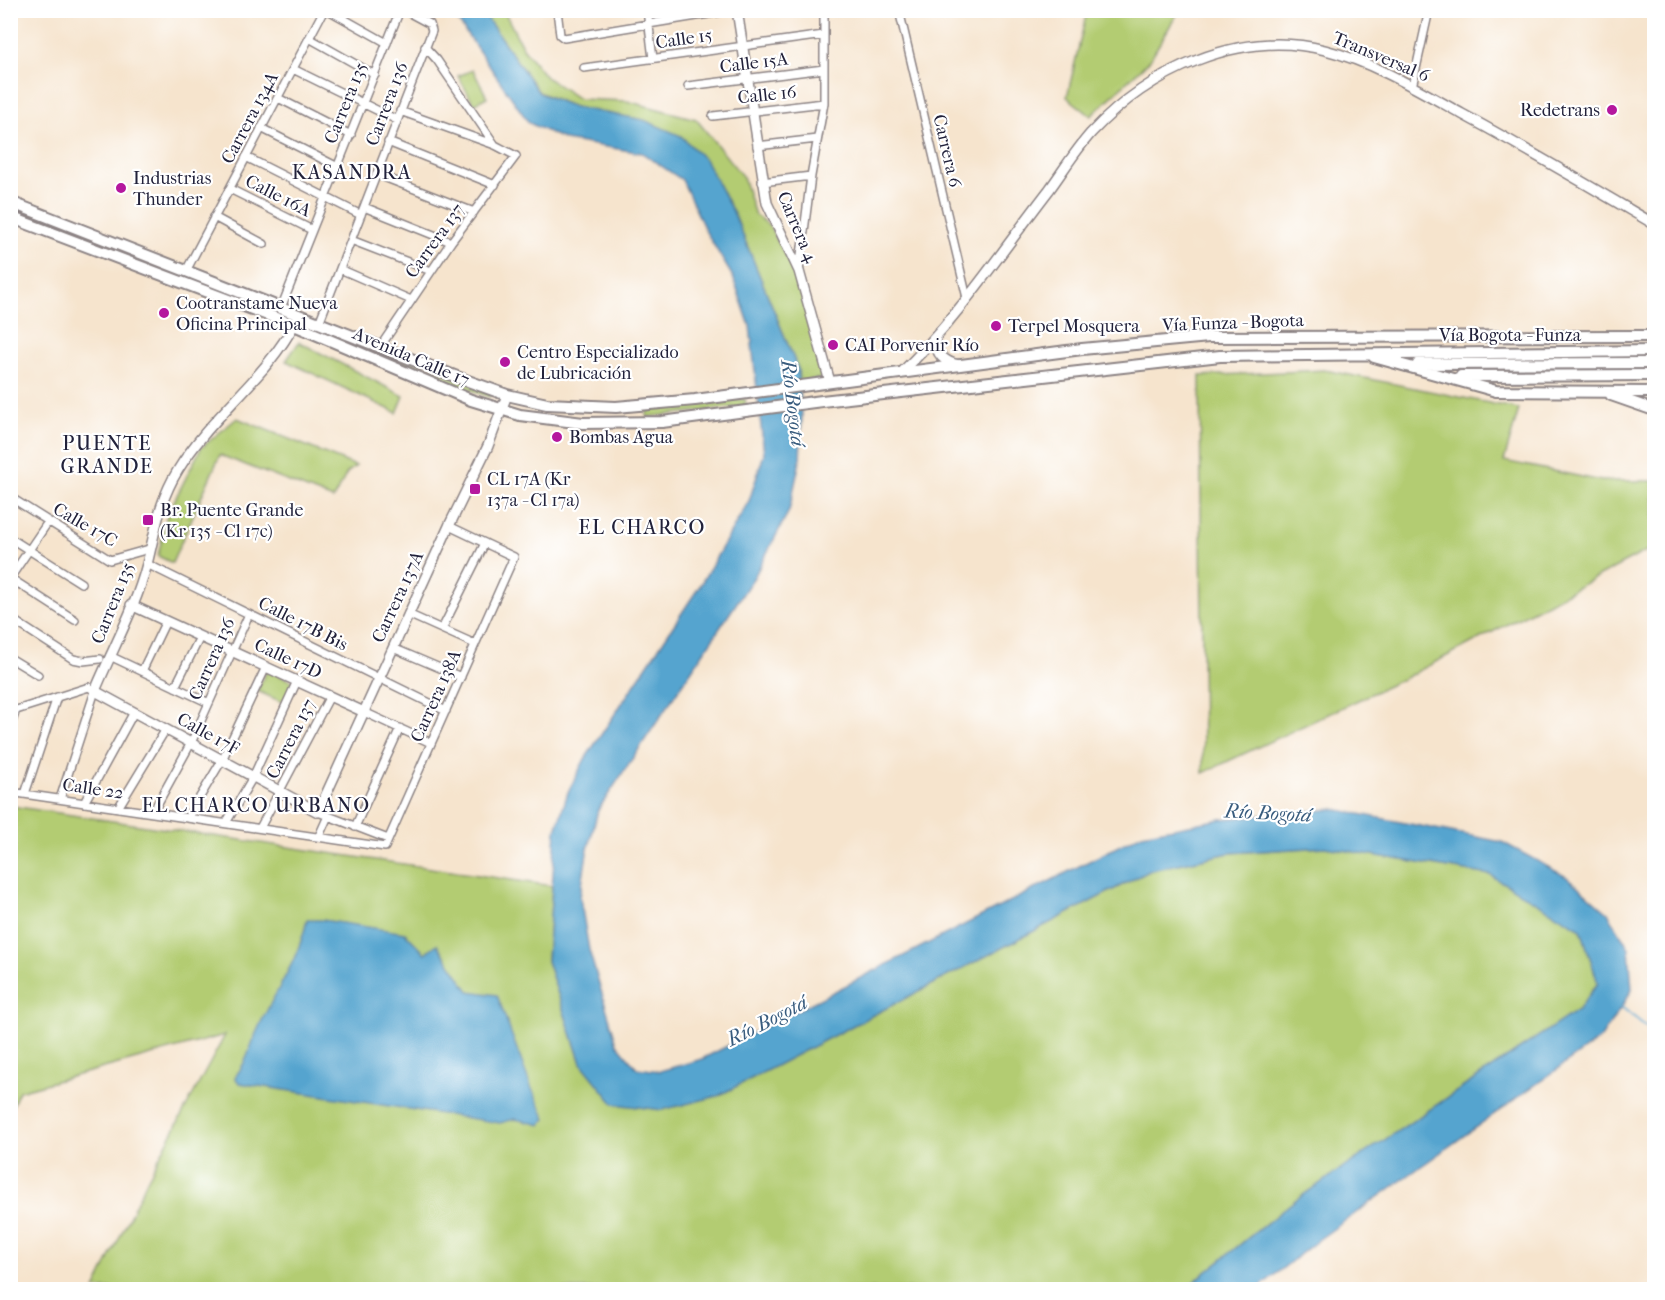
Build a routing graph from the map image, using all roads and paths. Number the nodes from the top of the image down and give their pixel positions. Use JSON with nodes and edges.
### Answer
{"nodes":[{"id":1,"x":326,"y":10,"type":"edge"},
{"id":2,"x":402,"y":10,"type":"edge"},
{"id":3,"x":557,"y":10,"type":"edge"},
{"id":4,"x":646,"y":10,"type":"edge"},
{"id":5,"x":735,"y":10,"type":"edge"},
{"id":6,"x":824,"y":10,"type":"edge"},
{"id":7,"x":899,"y":10,"type":"edge"},
{"id":8,"x":1429,"y":10,"type":"edge"},
{"id":9,"x":648,"y":24,"type":"junction"},
{"id":10,"x":824,"y":35,"type":"junction"},
{"id":11,"x":309,"y":38,"type":"junction"},
{"id":12,"x":387,"y":43,"type":"junction"},
{"id":13,"x":742,"y":46,"type":"junction"},
{"id":14,"x":425,"y":47,"type":"junction"},
{"id":15,"x":653,"y":58,"type":"junction"},
{"id":16,"x":584,"y":68,"type":"dead end"},
{"id":17,"x":293,"y":69,"type":"junction"},
{"id":18,"x":824,"y":69,"type":"junction"},
{"id":19,"x":375,"y":75,"type":"junction"},
{"id":20,"x":747,"y":79,"type":"junction"},
{"id":21,"x":688,"y":86,"type":"dead end"},
{"id":22,"x":1412,"y":87,"type":"junction"},
{"id":23,"x":278,"y":98,"type":"junction"},
{"id":24,"x":824,"y":103,"type":"junction"},
{"id":25,"x":363,"y":104,"type":"junction"},
{"id":26,"x":400,"y":111,"type":"junction"},
{"id":27,"x":752,"y":111,"type":"junction"},
{"id":28,"x":713,"y":116,"type":"dead end"},
{"id":29,"x":397,"y":120,"type":"junction"},
{"id":30,"x":261,"y":128,"type":"junction"},
{"id":31,"x":351,"y":135,"type":"junction"},
{"id":32,"x":817,"y":139,"type":"junction"},
{"id":33,"x":388,"y":142,"type":"junction"},
{"id":34,"x":495,"y":145,"type":"junction"},
{"id":35,"x":757,"y":146,"type":"junction"},
{"id":36,"x":246,"y":157,"type":"junction"},
{"id":37,"x":338,"y":166,"type":"junction"},
{"id":38,"x":376,"y":174,"type":"junction"},
{"id":39,"x":811,"y":176,"type":"junction"},
{"id":40,"x":762,"y":182,"type":"junction"},
{"id":41,"x":495,"y":184,"type":"junction"},
{"id":42,"x":230,"y":189,"type":"junction"},
{"id":43,"x":325,"y":199,"type":"junction"},
{"id":44,"x":10,"y":202,"type":"edge"},
{"id":45,"x":364,"y":207,"type":"junction"},
{"id":46,"x":474,"y":212,"type":"junction"},
{"id":47,"x":361,"y":215,"type":"junction"},
{"id":48,"x":10,"y":217,"type":"edge"},
{"id":49,"x":214,"y":218,"type":"junction"},
{"id":50,"x":1654,"y":224,"type":"edge"},
{"id":51,"x":312,"y":230,"type":"junction"},
{"id":52,"x":351,"y":240,"type":"junction"},
{"id":53,"x":451,"y":242,"type":"junction"},
{"id":54,"x":264,"y":244,"type":"dead end"},
{"id":55,"x":340,"y":269,"type":"junction"},
{"id":56,"x":186,"y":271,"type":"junction"},
{"id":57,"x":431,"y":271,"type":"junction"},
{"id":58,"x":799,"y":271,"type":"junction"},
{"id":59,"x":967,"y":298,"type":"junction"},
{"id":60,"x":411,"y":300,"type":"junction"},
{"id":61,"x":281,"y":308,"type":"junction"},
{"id":62,"x":299,"y":315,"type":"junction"},
{"id":63,"x":319,"y":323,"type":"junction"},
{"id":64,"x":294,"y":325,"type":"junction"},
{"id":65,"x":1654,"y":336,"type":"edge"},
{"id":66,"x":936,"y":338,"type":"junction"},
{"id":67,"x":1157,"y":342,"type":"junction"},
{"id":68,"x":380,"y":347,"type":"junction"},
{"id":69,"x":1654,"y":351,"type":"edge"},
{"id":70,"x":1365,"y":355,"type":"junction"},
{"id":71,"x":1654,"y":357,"type":"edge"},
{"id":72,"x":1379,"y":358,"type":"junction"},
{"id":73,"x":1159,"y":361,"type":"junction"},
{"id":74,"x":1654,"y":363,"type":"edge"},
{"id":75,"x":1402,"y":364,"type":"junction"},
{"id":76,"x":960,"y":366,"type":"junction"},
{"id":77,"x":1654,"y":369,"type":"edge"},
{"id":78,"x":1428,"y":371,"type":"junction"},
{"id":79,"x":901,"y":373,"type":"junction"},
{"id":80,"x":1654,"y":375,"type":"edge"},
{"id":81,"x":1446,"y":376,"type":"junction"},
{"id":82,"x":1654,"y":380,"type":"edge"},
{"id":83,"x":830,"y":382,"type":"junction"},
{"id":84,"x":1468,"y":382,"type":"junction"},
{"id":85,"x":815,"y":385,"type":"joint"},
{"id":86,"x":1654,"y":386,"type":"edge"},
{"id":87,"x":1486,"y":387,"type":"junction"},
{"id":88,"x":1605,"y":392,"type":"junction"},
{"id":89,"x":1654,"y":392,"type":"edge"},
{"id":90,"x":507,"y":395,"type":"junction"},
{"id":91,"x":1623,"y":399,"type":"junction"},
{"id":92,"x":1654,"y":399,"type":"edge"},
{"id":93,"x":822,"y":401,"type":"joint"},
{"id":94,"x":1654,"y":405,"type":"edge"},
{"id":95,"x":632,"y":406,"type":"junction"},
{"id":96,"x":502,"y":410,"type":"junction"},
{"id":97,"x":1654,"y":410,"type":"edge"},
{"id":98,"x":633,"y":423,"type":"junction"},
{"id":99,"x":10,"y":497,"type":"edge"},
{"id":100,"x":48,"y":522,"type":"junction"},
{"id":101,"x":448,"y":526,"type":"junction"},
{"id":102,"x":10,"y":538,"type":"edge"},
{"id":103,"x":485,"y":543,"type":"junction"},
{"id":104,"x":149,"y":549,"type":"junction"},
{"id":105,"x":29,"y":550,"type":"junction"},
{"id":106,"x":147,"y":564,"type":"junction"},
{"id":107,"x":10,"y":578,"type":"edge"},
{"id":108,"x":81,"y":583,"type":"dead end"},
{"id":109,"x":131,"y":605,"type":"junction"},
{"id":110,"x":249,"y":614,"type":"junction"},
{"id":111,"x":408,"y":614,"type":"junction"},
{"id":112,"x":10,"y":618,"type":"edge"},
{"id":113,"x":75,"y":620,"type":"dead end"},
{"id":114,"x":166,"y":621,"type":"junction"},
{"id":115,"x":442,"y":629,"type":"junction"},
{"id":116,"x":200,"y":637,"type":"junction"},
{"id":117,"x":476,"y":644,"type":"junction"},
{"id":118,"x":393,"y":648,"type":"junction"},
{"id":119,"x":232,"y":651,"type":"junction"},
{"id":120,"x":110,"y":656,"type":"junction"},
{"id":121,"x":10,"y":658,"type":"edge"},
{"id":122,"x":100,"y":659,"type":"dead end"},
{"id":123,"x":266,"y":667,"type":"junction"},
{"id":124,"x":142,"y":672,"type":"junction"},
{"id":125,"x":38,"y":675,"type":"dead end"},
{"id":126,"x":461,"y":677,"type":"junction"},
{"id":127,"x":379,"y":679,"type":"junction"},
{"id":128,"x":297,"y":681,"type":"junction"},
{"id":129,"x":175,"y":687,"type":"junction"},
{"id":130,"x":95,"y":691,"type":"junction"},
{"id":131,"x":330,"y":696,"type":"junction"},
{"id":132,"x":57,"y":697,"type":"junction"},
{"id":133,"x":208,"y":703,"type":"junction"},
{"id":134,"x":13,"y":711,"type":"edge"},
{"id":135,"x":446,"y":711,"type":"junction"},
{"id":136,"x":134,"y":712,"type":"junction"},
{"id":137,"x":364,"y":712,"type":"junction"},
{"id":138,"x":10,"y":727,"type":"edge"},
{"id":139,"x":400,"y":728,"type":"junction"},
{"id":140,"x":166,"y":729,"type":"junction"},
{"id":141,"x":191,"y":743,"type":"junction"},
{"id":142,"x":431,"y":743,"type":"junction"},
{"id":143,"x":222,"y":760,"type":"junction"},
{"id":144,"x":253,"y":777,"type":"junction"},
{"id":145,"x":10,"y":792,"type":"edge"},
{"id":146,"x":280,"y":792,"type":"junction"},
{"id":147,"x":25,"y":794,"type":"junction"},
{"id":148,"x":60,"y":800,"type":"junction"},
{"id":149,"x":84,"y":803,"type":"junction"},
{"id":150,"x":118,"y":808,"type":"junction"},
{"id":151,"x":153,"y":812,"type":"junction"},
{"id":152,"x":318,"y":813,"type":"junction"},
{"id":153,"x":328,"y":816,"type":"junction"},
{"id":154,"x":188,"y":818,"type":"junction"},
{"id":155,"x":226,"y":823,"type":"junction"},
{"id":156,"x":355,"y":827,"type":"junction"},
{"id":157,"x":260,"y":828,"type":"junction"},
{"id":158,"x":319,"y":836,"type":"junction"},
{"id":159,"x":387,"y":843,"type":"junction"}],
"edges":[{"from":1,"to":11,"type":"street","name":"Carrera 134A"},
{"from":1,"to":12,"type":"street"},
{"from":2,"to":12,"type":"street","name":"Carrera 135"},
{"from":2,"to":14,"type":"street","name":"Carrera 136"},
{"from":3,"to":9,"type":"street"},
{"from":4,"to":9,"type":"street"},
{"from":5,"to":9,"type":"street"},
{"from":5,"to":13,"type":"street","name":"Carrera 4"},
{"from":6,"to":10,"type":"street"},
{"from":7,"to":59,"type":"street","name":"Carrera 6"},
{"from":8,"to":22,"type":"street"},
{"from":9,"to":15,"type":"street"},
{"from":10,"to":13,"type":"street","name":"Calle 15"},
{"from":10,"to":18,"type":"street"},
{"from":11,"to":17,"type":"street","name":"Carrera 134A"},
{"from":11,"to":19,"type":"street"},
{"from":12,"to":19,"type":"street","name":"Carrera 135"},
{"from":13,"to":15,"type":"street","name":"Calle 15"},
{"from":13,"to":20,"type":"street","name":"Carrera 4"},
{"from":14,"to":26,"type":"street","name":"Carrera 136"},
{"from":14,"to":34,"type":"street"},
{"from":15,"to":16,"type":"street","name":"Calle 15"},
{"from":17,"to":23,"type":"street","name":"Carrera 134A"},
{"from":17,"to":25,"type":"street"},
{"from":18,"to":20,"type":"street","name":"Calle 15A"},
{"from":18,"to":24,"type":"street"},
{"from":19,"to":25,"type":"street","name":"Carrera 135"},
{"from":20,"to":21,"type":"street","name":"Calle 15A"},
{"from":20,"to":27,"type":"street","name":"Carrera 4"},
{"from":22,"to":50,"type":"street","name":"Transversal 6"},
{"from":22,"to":59,"type":"street","name":"Transversal 6"},
{"from":23,"to":30,"type":"street","name":"Carrera 134A"},
{"from":23,"to":31,"type":"street"},
{"from":24,"to":27,"type":"street","name":"Calle 16"},
{"from":24,"to":32,"type":"street"},
{"from":25,"to":29,"type":"street"},
{"from":25,"to":31,"type":"street","name":"Carrera 135"},
{"from":26,"to":29,"type":"street","name":"Carrera 136"},
{"from":26,"to":34,"type":"street"},
{"from":27,"to":28,"type":"street","name":"Calle 16"},
{"from":27,"to":35,"type":"street","name":"Carrera 4"},
{"from":29,"to":33,"type":"street","name":"Carrera 136"},
{"from":30,"to":36,"type":"street","name":"Carrera 134A"},
{"from":30,"to":37,"type":"street"},
{"from":31,"to":37,"type":"street","name":"Carrera 135"},
{"from":32,"to":35,"type":"street"},
{"from":32,"to":39,"type":"street"},
{"from":33,"to":38,"type":"street","name":"Carrera 136"},
{"from":33,"to":41,"type":"street"},
{"from":34,"to":41,"type":"street","name":"Carrera 137"},
{"from":35,"to":40,"type":"street","name":"Carrera 4"},
{"from":36,"to":42,"type":"street","name":"Carrera 134A"},
{"from":36,"to":43,"type":"street"},
{"from":37,"to":43,"type":"street","name":"Carrera 135"},
{"from":38,"to":45,"type":"street","name":"Carrera 136"},
{"from":38,"to":46,"type":"street"},
{"from":39,"to":40,"type":"street"},
{"from":39,"to":58,"type":"street"},
{"from":40,"to":58,"type":"street","name":"Carrera 4"},
{"from":41,"to":46,"type":"street","name":"Carrera 137"},
{"from":42,"to":49,"type":"street","name":"Carrera 134A"},
{"from":42,"to":51,"type":"street","name":"Calle 16A"},
{"from":43,"to":47,"type":"street"},
{"from":43,"to":51,"type":"street","name":"Carrera 135"},
{"from":44,"to":56,"type":"main road","name":"Avenida Calle 17"},
{"from":45,"to":47,"type":"street","name":"Carrera 136"},
{"from":45,"to":53,"type":"street"},
{"from":46,"to":53,"type":"street","name":"Carrera 137"},
{"from":47,"to":52,"type":"street","name":"Carrera 136"},
{"from":48,"to":64,"type":"main road","name":"Avenida Calle 17"},
{"from":49,"to":54,"type":"street"},
{"from":49,"to":56,"type":"street","name":"Carrera 134A"},
{"from":51,"to":61,"type":"street","name":"Carrera 135"},
{"from":52,"to":55,"type":"street","name":"Carrera 136"},
{"from":52,"to":57,"type":"street"},
{"from":53,"to":57,"type":"street","name":"Carrera 137"},
{"from":55,"to":60,"type":"street"},
{"from":55,"to":63,"type":"street","name":"Carrera 136"},
{"from":56,"to":61,"type":"main road","name":"Avenida Calle 17"},
{"from":57,"to":60,"type":"street","name":"Carrera 137"},
{"from":58,"to":83,"type":"street","name":"Carrera 4"},
{"from":59,"to":66,"type":"street","name":"Transversal 6"},
{"from":60,"to":68,"type":"street","name":"Carrera 137"},
{"from":61,"to":62,"type":"main road","name":"Avenida Calle 17"},
{"from":62,"to":63,"type":"main road","name":"Avenida Calle 17"},
{"from":62,"to":64,"type":"street","name":"Carrera 135"},
{"from":63,"to":68,"type":"main road","name":"Avenida Calle 17"},
{"from":64,"to":96,"type":"main road","name":"Avenida Calle 17"},
{"from":64,"to":104,"type":"street","name":"Carrera 135"},
{"from":65,"to":67,"type":"main road","name":"Vía Funza - Bogota"},
{"from":66,"to":76,"type":"street"},
{"from":66,"to":79,"type":"street","name":"Transversal 6"},
{"from":67,"to":73,"type":"main road"},
{"from":67,"to":76,"type":"main road","name":"Vía Funza - Bogota"},
{"from":68,"to":90,"type":"main road","name":"Avenida Calle 17"},
{"from":69,"to":70,"type":"main road","name":"Vía Bogota - Funza"},
{"from":70,"to":72,"type":"main road","name":"Vía Bogota - Funza"},
{"from":70,"to":73,"type":"main road","name":"Vía Bogota - Funza"},
{"from":71,"to":72,"type":"main road","name":"Vía Bogota - Funza"},
{"from":72,"to":75,"type":"main road","name":"Vía Bogota - Funza"},
{"from":73,"to":93,"type":"main road","name":"Vía Bogota - Funza"},
{"from":74,"to":75,"type":"main road","name":"Vía Bogota - Funza"},
{"from":75,"to":78,"type":"main road","name":"Vía Bogota - Funza"},
{"from":76,"to":79,"type":"main road","name":"Vía Funza - Bogota"},
{"from":77,"to":78,"type":"main road","name":"Vía Bogota - Funza"},
{"from":78,"to":81,"type":"main road","name":"Vía Bogota - Funza"},
{"from":79,"to":83,"type":"main road","name":"Vía Funza - Bogota"},
{"from":80,"to":81,"type":"main road","name":"Vía Bogota - Funza"},
{"from":81,"to":84,"type":"main road","name":"Vía Bogota - Funza"},
{"from":82,"to":84,"type":"main road","name":"Vía Bogota - Funza"},
{"from":83,"to":85,"type":"main road","name":"Vía Funza - Bogota"},
{"from":84,"to":87,"type":"main road","name":"Vía Bogota - Funza"},
{"from":85,"to":95,"type":"main road","name":"Avenida Calle 17"},
{"from":86,"to":87,"type":"main road","name":"Vía Bogota - Funza"},
{"from":87,"to":88,"type":"main road","name":"Vía Bogota - Funza"},
{"from":88,"to":89,"type":"main road","name":"Vía Bogota - Funza"},
{"from":88,"to":91,"type":"main road","name":"Vía Bogota - Funza"},
{"from":90,"to":95,"type":"main road","name":"Avenida Calle 17"},
{"from":90,"to":96,"type":"street","name":"Carrera 137A"},
{"from":91,"to":92,"type":"main road","name":"Vía Bogota - Funza"},
{"from":91,"to":94,"type":"main road","name":"Vía Bogota - Funza"},
{"from":91,"to":97,"type":"main road","name":"Vía Bogota - Funza"},
{"from":93,"to":98,"type":"main road","name":"Avenida Calle 17"},
{"from":95,"to":98,"type":"main road"},
{"from":96,"to":98,"type":"main road","name":"Avenida Calle 17"},
{"from":96,"to":101,"type":"street","name":"Carrera 137A"},
{"from":99,"to":100,"type":"street","name":"Calle 17C"},
{"from":100,"to":104,"type":"street","name":"Calle 17C"},
{"from":100,"to":105,"type":"street"},
{"from":101,"to":103,"type":"street"},
{"from":101,"to":111,"type":"street","name":"Carrera 137A"},
{"from":102,"to":105,"type":"street"},
{"from":103,"to":115,"type":"street"},
{"from":103,"to":117,"type":"street","name":"Carrera 138A"},
{"from":104,"to":106,"type":"street","name":"Carrera 135"},
{"from":105,"to":107,"type":"street"},
{"from":105,"to":108,"type":"street"},
{"from":106,"to":109,"type":"street","name":"Carrera 135"},
{"from":106,"to":110,"type":"street","name":"Calle 17B Bis"},
{"from":107,"to":113,"type":"street"},
{"from":109,"to":114,"type":"street","name":"Calle 17D"},
{"from":109,"to":120,"type":"street","name":"Carrera 135"},
{"from":110,"to":119,"type":"street","name":"Carrera 136"},
{"from":110,"to":127,"type":"street","name":"Calle 17B Bis"},
{"from":111,"to":115,"type":"street"},
{"from":111,"to":118,"type":"street","name":"Carrera 137A"},
{"from":112,"to":122,"type":"street"},
{"from":114,"to":116,"type":"street","name":"Calle 17D"},
{"from":114,"to":124,"type":"street"},
{"from":115,"to":117,"type":"street"},
{"from":116,"to":119,"type":"street","name":"Calle 17D"},
{"from":116,"to":129,"type":"street"},
{"from":117,"to":126,"type":"street","name":"Carrera 138A"},
{"from":118,"to":126,"type":"street"},
{"from":118,"to":127,"type":"street","name":"Carrera 137A"},
{"from":119,"to":123,"type":"street","name":"Calle 17D"},
{"from":119,"to":133,"type":"street","name":"Carrera 136"},
{"from":120,"to":124,"type":"street"},
{"from":120,"to":130,"type":"street","name":"Carrera 135"},
{"from":121,"to":125,"type":"street"},
{"from":123,"to":128,"type":"street","name":"Calle 17D"},
{"from":123,"to":143,"type":"street"},
{"from":124,"to":129,"type":"street"},
{"from":126,"to":135,"type":"street","name":"Carrera 138A"},
{"from":127,"to":135,"type":"street","name":"Calle 17B Bis"},
{"from":127,"to":137,"type":"street","name":"Carrera 137A"},
{"from":128,"to":131,"type":"street","name":"Calle 17D"},
{"from":128,"to":144,"type":"street"},
{"from":129,"to":133,"type":"street"},
{"from":130,"to":132,"type":"street"},
{"from":130,"to":136,"type":"street","name":"Calle 17F"},
{"from":130,"to":148,"type":"street","name":"Carrera 135"},
{"from":131,"to":137,"type":"street","name":"Calle 17D"},
{"from":131,"to":146,"type":"street","name":"Carrera 137"},
{"from":132,"to":134,"type":"street"},
{"from":132,"to":147,"type":"street"},
{"from":133,"to":141,"type":"street","name":"Carrera 136"},
{"from":134,"to":138,"type":"street"},
{"from":135,"to":142,"type":"street","name":"Carrera 138A"},
{"from":136,"to":140,"type":"street","name":"Calle 17F"},
{"from":136,"to":149,"type":"street"},
{"from":137,"to":139,"type":"street","name":"Calle 17D"},
{"from":137,"to":152,"type":"street","name":"Carrera 137A"},
{"from":139,"to":142,"type":"street","name":"Calle 17D"},
{"from":139,"to":156,"type":"street"},
{"from":140,"to":141,"type":"street","name":"Calle 17F"},
{"from":140,"to":150,"type":"street"},
{"from":141,"to":143,"type":"street","name":"Calle 17F"},
{"from":141,"to":151,"type":"street","name":"Carrera 136"},
{"from":142,"to":159,"type":"street","name":"Carrera 138A"},
{"from":143,"to":144,"type":"street","name":"Calle 17F"},
{"from":143,"to":154,"type":"street"},
{"from":144,"to":146,"type":"street","name":"Calle 17F"},
{"from":144,"to":155,"type":"street"},
{"from":145,"to":147,"type":"street","name":"Calle 22"},
{"from":146,"to":152,"type":"street","name":"Calle 17F"},
{"from":146,"to":157,"type":"street","name":"Carrera 137"},
{"from":147,"to":148,"type":"street","name":"Calle 22"},
{"from":148,"to":149,"type":"street","name":"Calle 22"},
{"from":149,"to":150,"type":"street","name":"Calle 22"},
{"from":150,"to":151,"type":"street","name":"Calle 22"},
{"from":151,"to":154,"type":"street","name":"Calle 22"},
{"from":152,"to":153,"type":"street","name":"Calle 17F"},
{"from":153,"to":156,"type":"street","name":"Calle 17F"},
{"from":153,"to":158,"type":"street"},
{"from":154,"to":155,"type":"street","name":"Calle 22"},
{"from":155,"to":157,"type":"street","name":"Calle 22"},
{"from":156,"to":159,"type":"street","name":"Calle 17F"},
{"from":157,"to":158,"type":"street","name":"Calle 22"},
{"from":158,"to":159,"type":"street","name":"Calle 22"}]}
